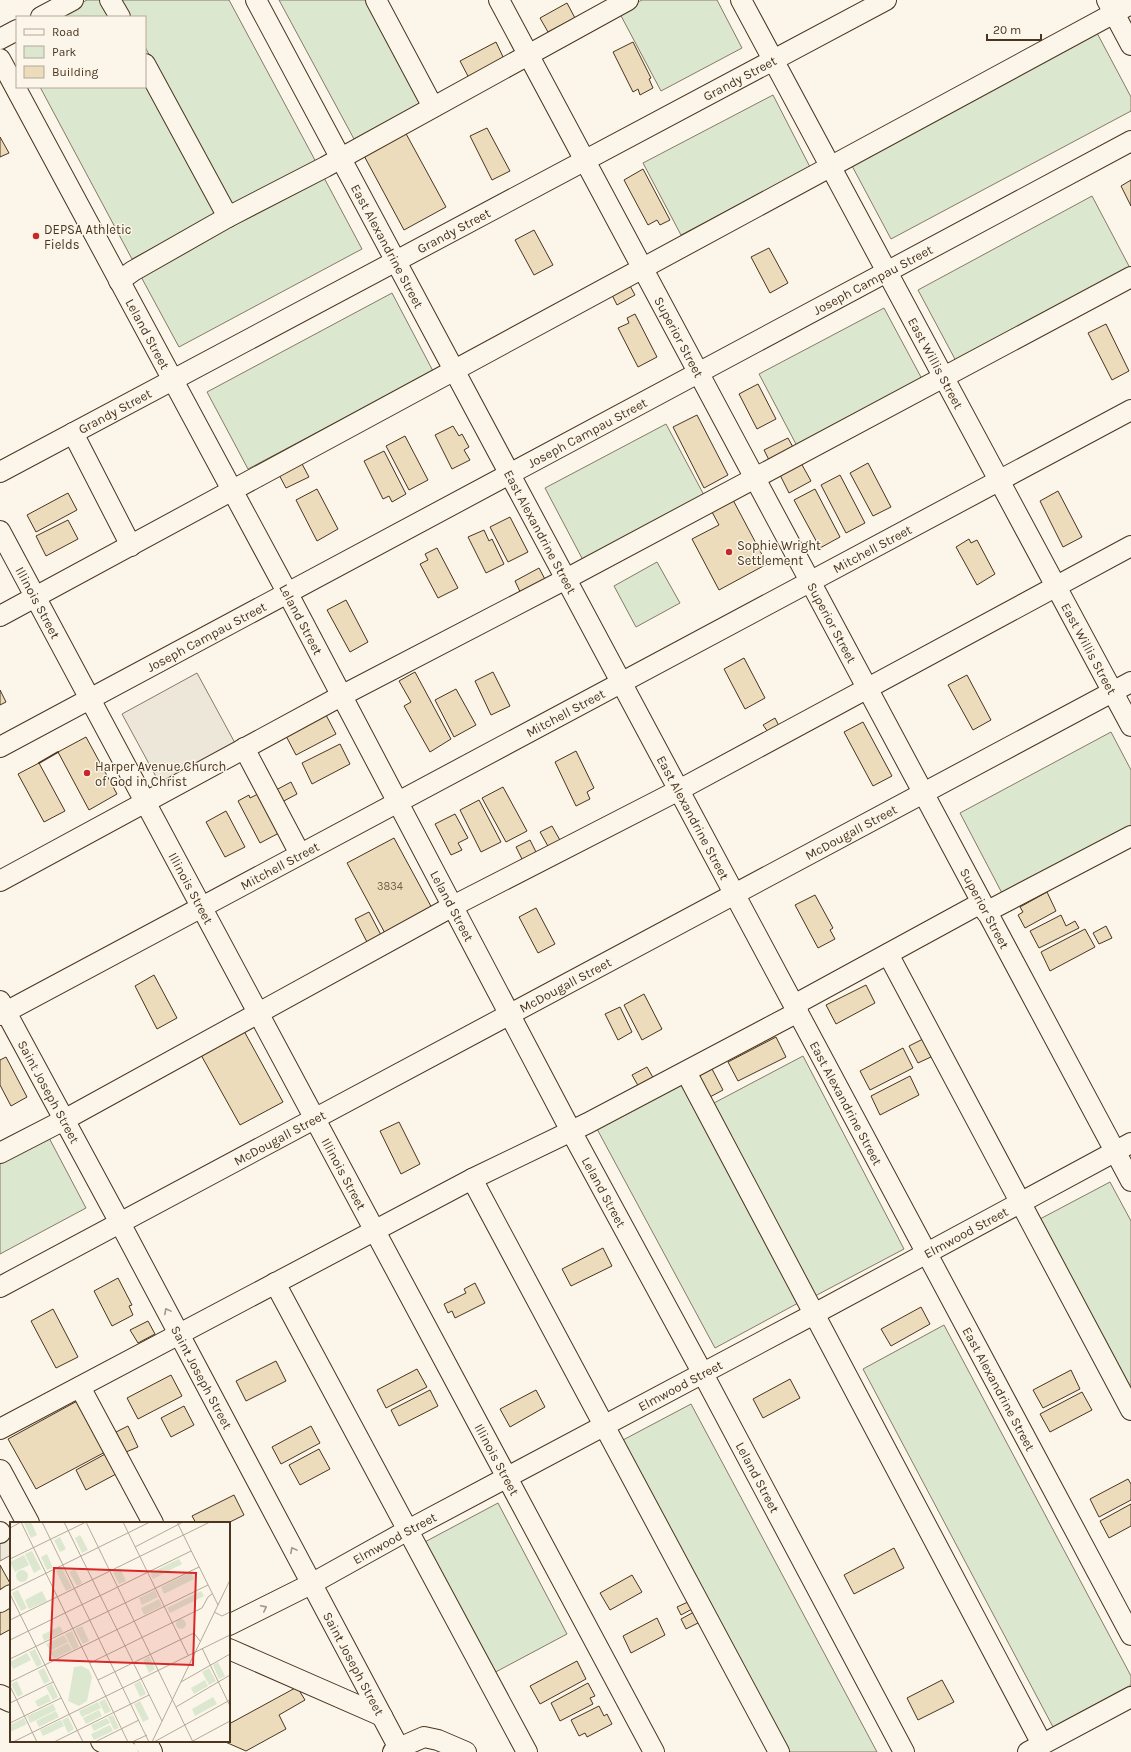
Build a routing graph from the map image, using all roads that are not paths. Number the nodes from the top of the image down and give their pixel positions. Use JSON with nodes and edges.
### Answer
{"nodes":[{"id":1,"x":73,"y":0,"type":"edge"},
{"id":2,"x":110,"y":0,"type":"edge"},
{"id":3,"x":256,"y":0,"type":"edge"},
{"id":4,"x":376,"y":0,"type":"edge"},
{"id":5,"x":499,"y":0,"type":"edge"},
{"id":6,"x":628,"y":0,"type":"edge"},
{"id":7,"x":741,"y":0,"type":"edge"},
{"id":8,"x":886,"y":0,"type":"edge"},
{"id":9,"x":1131,"y":4,"type":"edge"},
{"id":10,"x":1110,"y":7,"type":"edge"},
{"id":11,"x":43,"y":16,"type":"edge"},
{"id":12,"x":119,"y":16,"type":"edge"},
{"id":13,"x":16,"y":31,"type":"edge"},
{"id":14,"x":0,"y":39,"type":"edge"},
{"id":15,"x":1131,"y":45,"type":"edge"},
{"id":16,"x":528,"y":55,"type":"junction"},
{"id":17,"x":0,"y":59,"type":"edge"},
{"id":18,"x":774,"y":60,"type":"junction"},
{"id":19,"x":146,"y":66,"type":"edge"},
{"id":20,"x":433,"y":107,"type":"junction"},
{"id":21,"x":1131,"y":140,"type":"edge"},
{"id":22,"x":341,"y":159,"type":"junction"},
{"id":23,"x":585,"y":161,"type":"junction"},
{"id":24,"x":830,"y":165,"type":"junction"},
{"id":25,"x":228,"y":217,"type":"junction"},
{"id":26,"x":396,"y":262,"type":"junction"},
{"id":27,"x":642,"y":267,"type":"junction"},
{"id":28,"x":887,"y":271,"type":"junction"},
{"id":29,"x":1131,"y":276,"type":"edge"},
{"id":30,"x":119,"y":281,"type":"junction"},
{"id":31,"x":454,"y":370,"type":"junction"},
{"id":32,"x":699,"y":372,"type":"junction"},
{"id":33,"x":943,"y":377,"type":"junction"},
{"id":34,"x":173,"y":380,"type":"junction"},
{"id":35,"x":1131,"y":410,"type":"edge"},
{"id":36,"x":73,"y":433,"type":"junction"},
{"id":37,"x":0,"y":472,"type":"edge"},
{"id":38,"x":510,"y":473,"type":"junction"},
{"id":39,"x":755,"y":478,"type":"junction"},
{"id":40,"x":999,"y":481,"type":"junction"},
{"id":41,"x":232,"y":491,"type":"junction"},
{"id":42,"x":0,"y":531,"type":"edge"},
{"id":43,"x":131,"y":546,"type":"junction"},
{"id":44,"x":1131,"y":546,"type":"edge"},
{"id":45,"x":566,"y":579,"type":"junction"},
{"id":46,"x":810,"y":582,"type":"junction"},
{"id":47,"x":1056,"y":587,"type":"junction"},
{"id":48,"x":287,"y":592,"type":"junction"},
{"id":49,"x":35,"y":597,"type":"junction"},
{"id":50,"x":0,"y":616,"type":"edge"},
{"id":51,"x":1131,"y":682,"type":"edge"},
{"id":52,"x":621,"y":683,"type":"junction"},
{"id":53,"x":867,"y":688,"type":"junction"},
{"id":54,"x":1113,"y":692,"type":"junction"},
{"id":55,"x":341,"y":696,"type":"junction"},
{"id":56,"x":89,"y":699,"type":"junction"},
{"id":57,"x":1131,"y":726,"type":"edge"},
{"id":58,"x":0,"y":746,"type":"edge"},
{"id":59,"x":244,"y":748,"type":"junction"},
{"id":60,"x":679,"y":790,"type":"junction"},
{"id":61,"x":923,"y":793,"type":"junction"},
{"id":62,"x":145,"y":802,"type":"junction"},
{"id":63,"x":398,"y":802,"type":"junction"},
{"id":64,"x":1131,"y":836,"type":"edge"},
{"id":65,"x":300,"y":854,"type":"junction"},
{"id":66,"x":0,"y":881,"type":"edge"},
{"id":67,"x":735,"y":894,"type":"junction"},
{"id":68,"x":453,"y":906,"type":"junction"},
{"id":69,"x":984,"y":907,"type":"junction"},
{"id":70,"x":201,"y":908,"type":"junction"},
{"id":71,"x":888,"y":954,"type":"junction"},
{"id":72,"x":2,"y":1009,"type":"edge"},
{"id":73,"x":796,"y":1009,"type":"junction"},
{"id":74,"x":258,"y":1014,"type":"junction"},
{"id":75,"x":510,"y":1014,"type":"junction"},
{"id":76,"x":686,"y":1072,"type":"junction"},
{"id":77,"x":315,"y":1119,"type":"junction"},
{"id":78,"x":64,"y":1120,"type":"junction"},
{"id":79,"x":571,"y":1131,"type":"junction"},
{"id":80,"x":1123,"y":1147,"type":"edge"},
{"id":81,"x":0,"y":1153,"type":"edge"},
{"id":82,"x":472,"y":1179,"type":"junction"},
{"id":83,"x":1131,"y":1181,"type":"edge"},
{"id":84,"x":1020,"y":1202,"type":"junction"},
{"id":85,"x":120,"y":1223,"type":"junction"},
{"id":86,"x":375,"y":1231,"type":"junction"},
{"id":87,"x":927,"y":1252,"type":"junction"},
{"id":88,"x":275,"y":1283,"type":"junction"},
{"id":89,"x":0,"y":1287,"type":"edge"},
{"id":90,"x":814,"y":1314,"type":"junction"},
{"id":91,"x":180,"y":1334,"type":"junction"},
{"id":92,"x":702,"y":1372,"type":"junction"},
{"id":93,"x":80,"y":1387,"type":"junction"},
{"id":94,"x":1131,"y":1410,"type":"edge"},
{"id":95,"x":603,"y":1426,"type":"junction"},
{"id":96,"x":0,"y":1429,"type":"edge"},
{"id":97,"x":0,"y":1471,"type":"edge"},
{"id":98,"x":507,"y":1477,"type":"junction"},
{"id":99,"x":27,"y":1522,"type":"edge"},
{"id":100,"x":152,"y":1522,"type":"edge"},
{"id":101,"x":408,"y":1530,"type":"junction"},
{"id":102,"x":311,"y":1584,"type":"junction"},
{"id":103,"x":10,"y":1597,"type":"edge"},
{"id":104,"x":0,"y":1602,"type":"edge"},
{"id":105,"x":230,"y":1624,"type":"edge"},
{"id":106,"x":1131,"y":1635,"type":"edge"},
{"id":107,"x":230,"y":1649,"type":"edge"},
{"id":108,"x":0,"y":1696,"type":"edge"},
{"id":109,"x":1131,"y":1697,"type":"edge"},
{"id":110,"x":10,"y":1701,"type":"edge"},
{"id":111,"x":382,"y":1716,"type":"junction"},
{"id":112,"x":104,"y":1742,"type":"edge"},
{"id":113,"x":146,"y":1742,"type":"edge"},
{"id":114,"x":1035,"y":1748,"type":"edge"},
{"id":115,"x":396,"y":1750,"type":"edge"},
{"id":116,"x":127,"y":1752,"type":"edge"},
{"id":117,"x":151,"y":1752,"type":"edge"},
{"id":118,"x":466,"y":1752,"type":"edge"},
{"id":119,"x":527,"y":1752,"type":"edge"},
{"id":120,"x":654,"y":1752,"type":"edge"},
{"id":121,"x":779,"y":1752,"type":"edge"},
{"id":122,"x":904,"y":1752,"type":"edge"}],
"edges":[{"from":1,"to":11,"type":"street"},
{"from":2,"to":12,"type":"street"},
{"from":3,"to":22,"type":"street","name":"East Alexandrine Street"},
{"from":4,"to":20,"type":"street"},
{"from":5,"to":16,"type":"street","name":"Superior Street"},
{"from":6,"to":16,"type":"street"},
{"from":7,"to":18,"type":"street","name":"East Willis Street"},
{"from":8,"to":18,"type":"street","name":"Grandy Street"},
{"from":9,"to":10,"type":"street"},
{"from":10,"to":15,"type":"street"},
{"from":10,"to":24,"type":"street"},
{"from":13,"to":14,"type":"street"},
{"from":16,"to":20,"type":"street"},
{"from":16,"to":23,"type":"street","name":"Superior Street"},
{"from":17,"to":30,"type":"street","name":"Leland Street"},
{"from":18,"to":23,"type":"street","name":"Grandy Street"},
{"from":18,"to":24,"type":"street","name":"East Willis Street"},
{"from":19,"to":25,"type":"street"},
{"from":20,"to":22,"type":"street"},
{"from":21,"to":28,"type":"street","name":"Joseph Campau Street"},
{"from":22,"to":25,"type":"street"},
{"from":22,"to":26,"type":"street","name":"East Alexandrine Street"},
{"from":23,"to":26,"type":"street","name":"Grandy Street"},
{"from":23,"to":27,"type":"street","name":"Superior Street"},
{"from":24,"to":27,"type":"street"},
{"from":24,"to":28,"type":"street","name":"East Willis Street"},
{"from":25,"to":30,"type":"street"},
{"from":26,"to":31,"type":"street","name":"East Alexandrine Street"},
{"from":26,"to":34,"type":"street","name":"Grandy Street"},
{"from":27,"to":31,"type":"street"},
{"from":27,"to":32,"type":"street","name":"Superior Street"},
{"from":28,"to":32,"type":"street","name":"Joseph Campau Street"},
{"from":28,"to":33,"type":"street","name":"East Willis Street"},
{"from":29,"to":33,"type":"street"},
{"from":30,"to":34,"type":"street","name":"Leland Street"},
{"from":31,"to":38,"type":"street","name":"East Alexandrine Street"},
{"from":31,"to":41,"type":"street"},
{"from":32,"to":38,"type":"street","name":"Joseph Campau Street"},
{"from":32,"to":39,"type":"street","name":"Superior Street"},
{"from":33,"to":39,"type":"street"},
{"from":33,"to":40,"type":"street","name":"East Willis Street"},
{"from":34,"to":36,"type":"street","name":"Grandy Street"},
{"from":34,"to":41,"type":"street","name":"Leland Street"},
{"from":35,"to":40,"type":"street","name":"Mitchell Street"},
{"from":36,"to":37,"type":"street","name":"Grandy Street"},
{"from":36,"to":43,"type":"street"},
{"from":38,"to":45,"type":"street","name":"East Alexandrine Street"},
{"from":38,"to":48,"type":"street","name":"Joseph Campau Street"},
{"from":39,"to":45,"type":"street"},
{"from":39,"to":46,"type":"street","name":"Superior Street"},
{"from":40,"to":46,"type":"street","name":"Mitchell Street"},
{"from":40,"to":47,"type":"street","name":"East Willis Street"},
{"from":41,"to":43,"type":"street"},
{"from":41,"to":48,"type":"street","name":"Leland Street"},
{"from":42,"to":49,"type":"street","name":"Illinois Street"},
{"from":43,"to":49,"type":"street"},
{"from":44,"to":47,"type":"street"},
{"from":45,"to":52,"type":"street","name":"East Alexandrine Street"},
{"from":45,"to":55,"type":"street"},
{"from":46,"to":52,"type":"street","name":"Mitchell Street"},
{"from":46,"to":53,"type":"street","name":"Superior Street"},
{"from":47,"to":53,"type":"street"},
{"from":47,"to":54,"type":"street","name":"East Willis Street"},
{"from":48,"to":55,"type":"street","name":"Leland Street"},
{"from":48,"to":56,"type":"street","name":"Joseph Campau Street"},
{"from":49,"to":50,"type":"street"},
{"from":49,"to":56,"type":"street","name":"Illinois Street"},
{"from":51,"to":54,"type":"street","name":"McDougall Street"},
{"from":52,"to":60,"type":"street","name":"East Alexandrine Street"},
{"from":52,"to":63,"type":"street","name":"Mitchell Street"},
{"from":53,"to":60,"type":"street"},
{"from":53,"to":61,"type":"street","name":"Superior Street"},
{"from":54,"to":57,"type":"street","name":"East Willis Street"},
{"from":54,"to":61,"type":"street","name":"McDougall Street"},
{"from":55,"to":59,"type":"street"},
{"from":55,"to":63,"type":"street","name":"Leland Street"},
{"from":56,"to":58,"type":"street","name":"Joseph Campau Street"},
{"from":56,"to":62,"type":"street","name":"Illinois Street"},
{"from":59,"to":62,"type":"street"},
{"from":59,"to":65,"type":"street"},
{"from":60,"to":67,"type":"street","name":"East Alexandrine Street"},
{"from":60,"to":68,"type":"street"},
{"from":61,"to":67,"type":"street","name":"McDougall Street"},
{"from":61,"to":69,"type":"street","name":"Superior Street"},
{"from":62,"to":66,"type":"street"},
{"from":62,"to":70,"type":"street","name":"Illinois Street"},
{"from":63,"to":65,"type":"street","name":"Mitchell Street"},
{"from":63,"to":68,"type":"street","name":"Leland Street"},
{"from":64,"to":69,"type":"street"},
{"from":65,"to":70,"type":"street","name":"Mitchell Street"},
{"from":67,"to":73,"type":"street","name":"East Alexandrine Street"},
{"from":67,"to":75,"type":"street","name":"McDougall Street"},
{"from":68,"to":74,"type":"street"},
{"from":68,"to":75,"type":"street","name":"Leland Street"},
{"from":69,"to":71,"type":"street"},
{"from":69,"to":80,"type":"street","name":"Superior Street"},
{"from":70,"to":72,"type":"street","name":"Mitchell Street"},
{"from":70,"to":74,"type":"street","name":"Illinois Street"},
{"from":71,"to":73,"type":"street"},
{"from":71,"to":84,"type":"street"},
{"from":72,"to":78,"type":"street","name":"Saint Joseph Street"},
{"from":73,"to":76,"type":"street"},
{"from":73,"to":87,"type":"street","name":"East Alexandrine Street"},
{"from":74,"to":77,"type":"street","name":"Illinois Street"},
{"from":74,"to":78,"type":"street"},
{"from":75,"to":77,"type":"street","name":"McDougall Street"},
{"from":75,"to":79,"type":"street","name":"Leland Street"},
{"from":76,"to":79,"type":"street"},
{"from":76,"to":90,"type":"street"},
{"from":77,"to":85,"type":"street","name":"McDougall Street"},
{"from":77,"to":86,"type":"street","name":"Illinois Street"},
{"from":78,"to":81,"type":"street"},
{"from":78,"to":85,"type":"street","name":"Saint Joseph Street"},
{"from":79,"to":82,"type":"street"},
{"from":79,"to":92,"type":"street","name":"Leland Street"},
{"from":80,"to":83,"type":"street","name":"Superior Street"},
{"from":80,"to":84,"type":"street","name":"Elmwood Street"},
{"from":82,"to":86,"type":"street"},
{"from":82,"to":95,"type":"street"},
{"from":84,"to":87,"type":"street","name":"Elmwood Street"},
{"from":84,"to":94,"type":"street"},
{"from":85,"to":89,"type":"street","name":"McDougall Street"},
{"from":91,"to":85,"type":"street","name":"Saint Joseph Street","one_way":true},
{"from":86,"to":88,"type":"street"},
{"from":86,"to":98,"type":"street","name":"Illinois Street"},
{"from":87,"to":90,"type":"street","name":"Elmwood Street"},
{"from":87,"to":106,"type":"street","name":"East Alexandrine Street"},
{"from":88,"to":91,"type":"street"},
{"from":88,"to":101,"type":"street"},
{"from":90,"to":92,"type":"street","name":"Elmwood Street"},
{"from":90,"to":114,"type":"street"},
{"from":91,"to":93,"type":"street"},
{"from":102,"to":91,"type":"street","name":"Saint Joseph Street","one_way":true},
{"from":92,"to":95,"type":"street","name":"Elmwood Street"},
{"from":92,"to":122,"type":"street","name":"Leland Street"},
{"from":93,"to":96,"type":"street"},
{"from":93,"to":100,"type":"street"},
{"from":95,"to":98,"type":"street","name":"Elmwood Street"},
{"from":95,"to":121,"type":"street"},
{"from":97,"to":99,"type":"main road"},
{"from":98,"to":101,"type":"street","name":"Elmwood Street"},
{"from":98,"to":120,"type":"street","name":"Illinois Street"},
{"from":101,"to":102,"type":"street","name":"Elmwood Street"},
{"from":101,"to":119,"type":"street"},
{"from":105,"to":102,"type":"street","name":"Elmwood Street","one_way":true},
{"from":102,"to":111,"type":"street","name":"Saint Joseph Street"},
{"from":103,"to":104,"type":"street"},
{"from":107,"to":111,"type":"street"},
{"from":108,"to":110,"type":"main road"},
{"from":109,"to":114,"type":"street"},
{"from":111,"to":115,"type":"street","name":"Saint Joseph Street"},
{"from":112,"to":116,"type":"main road"},
{"from":113,"to":117,"type":"main road"},
{"from":115,"to":118,"type":"street"}]}
